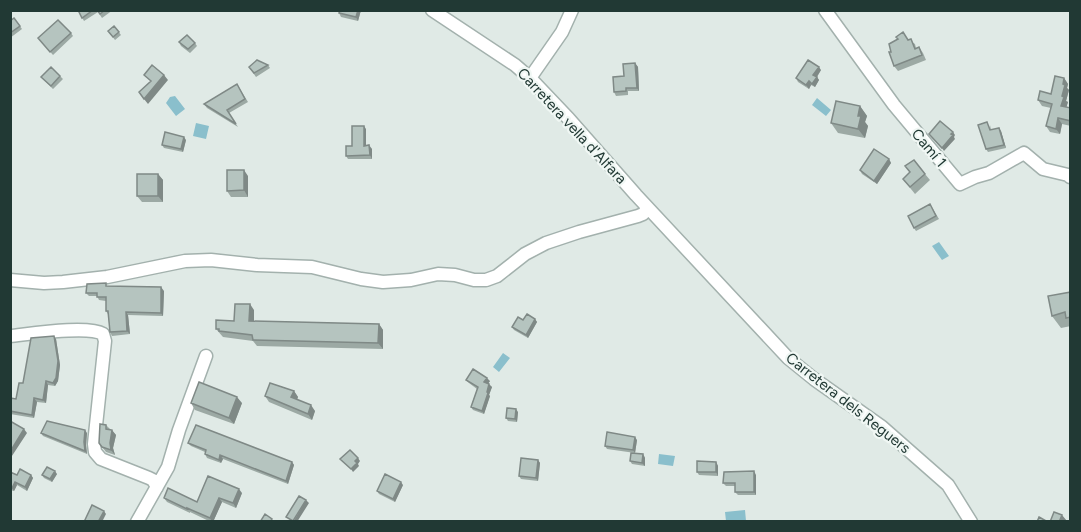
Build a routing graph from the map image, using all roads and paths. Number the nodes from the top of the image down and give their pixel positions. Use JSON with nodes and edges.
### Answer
{"nodes":[{"id":1,"x":432,"y":10,"type":"edge"},
{"id":2,"x":573,"y":10,"type":"edge"},
{"id":3,"x":825,"y":10,"type":"edge"},
{"id":4,"x":530,"y":78,"type":"junction"},
{"id":5,"x":1071,"y":177,"type":"edge"},
{"id":6,"x":648,"y":208,"type":"junction"},
{"id":7,"x":10,"y":280,"type":"edge"},
{"id":8,"x":10,"y":336,"type":"edge"},
{"id":9,"x":206,"y":356,"type":"dead end"},
{"id":10,"x":157,"y":487,"type":"junction"},
{"id":11,"x":137,"y":522,"type":"edge"},
{"id":12,"x":971,"y":522,"type":"edge"}],
"edges":[{"from":1,"to":4,"type":"street","name":"Carretera vella d'Alfara"},
{"from":2,"to":4,"type":"street"},
{"from":3,"to":5,"type":"street","name":"Camí 1"},
{"from":4,"to":6,"type":"street","name":"Carretera vella d'Alfara"},
{"from":6,"to":7,"type":"street"},
{"from":6,"to":12,"type":"street","name":"Carretera dels Reguers"},
{"from":8,"to":10,"type":"street"},
{"from":9,"to":10,"type":"street"},
{"from":10,"to":11,"type":"street"}]}
